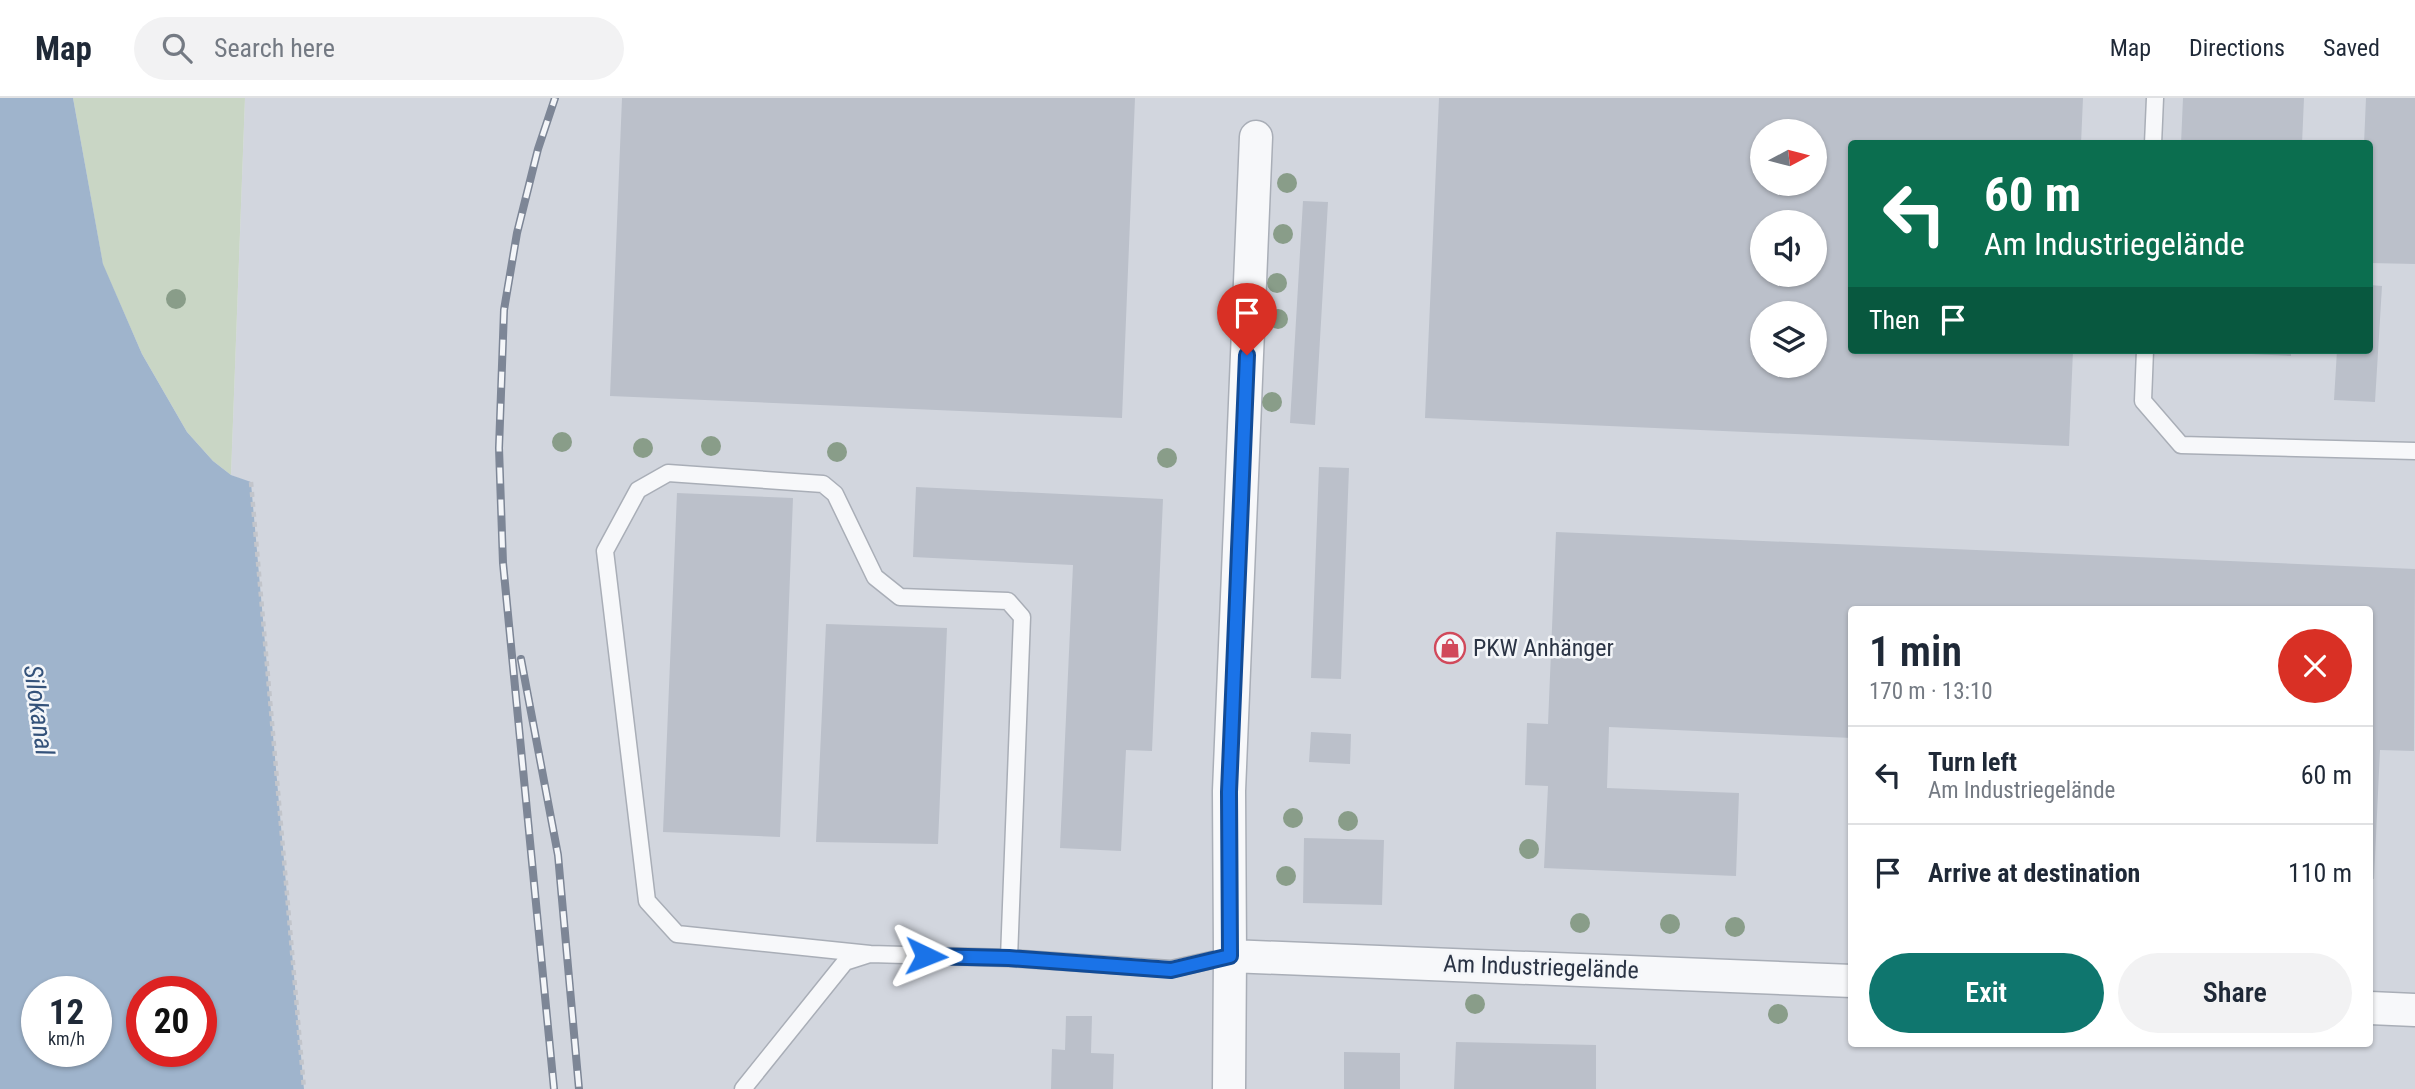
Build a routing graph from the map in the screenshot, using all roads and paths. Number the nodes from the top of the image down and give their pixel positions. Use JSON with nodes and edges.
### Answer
{"nodes":[{"id":1,"x":2155,"y":98,"type":"edge"},
{"id":2,"x":1256,"y":137,"type":"dead end"},
{"id":3,"x":2153,"y":140,"type":"edge"},
{"id":4,"x":2145,"y":354,"type":"edge"},
{"id":5,"x":2415,"y":451,"type":"edge"},
{"id":6,"x":251,"y":482,"type":"dead end"},
{"id":7,"x":870,"y":954,"type":"junction"},
{"id":8,"x":1230,"y":956,"type":"junction"},
{"id":9,"x":1009,"y":958,"type":"junction"},
{"id":10,"x":1848,"y":981,"type":"edge"},
{"id":11,"x":2373,"y":1008,"type":"edge"},
{"id":12,"x":2415,"y":1010,"type":"edge"},
{"id":13,"x":304,"y":1089,"type":"edge"},
{"id":14,"x":743,"y":1089,"type":"edge"},
{"id":15,"x":1229,"y":1089,"type":"edge"}],
"edges":[{"from":1,"to":3,"type":"lane"},
{"from":2,"to":8,"type":"street"},
{"from":4,"to":5,"type":"lane"},
{"from":6,"to":13,"type":"path"},
{"from":7,"to":9,"type":"lane"},
{"from":7,"to":9,"type":"lane"},
{"from":7,"to":14,"type":"lane"},
{"from":8,"to":9,"type":"lane"},
{"from":8,"to":10,"type":"street","name":"Am Industriegelände"},
{"from":8,"to":15,"type":"street"},
{"from":11,"to":12,"type":"street"}]}
